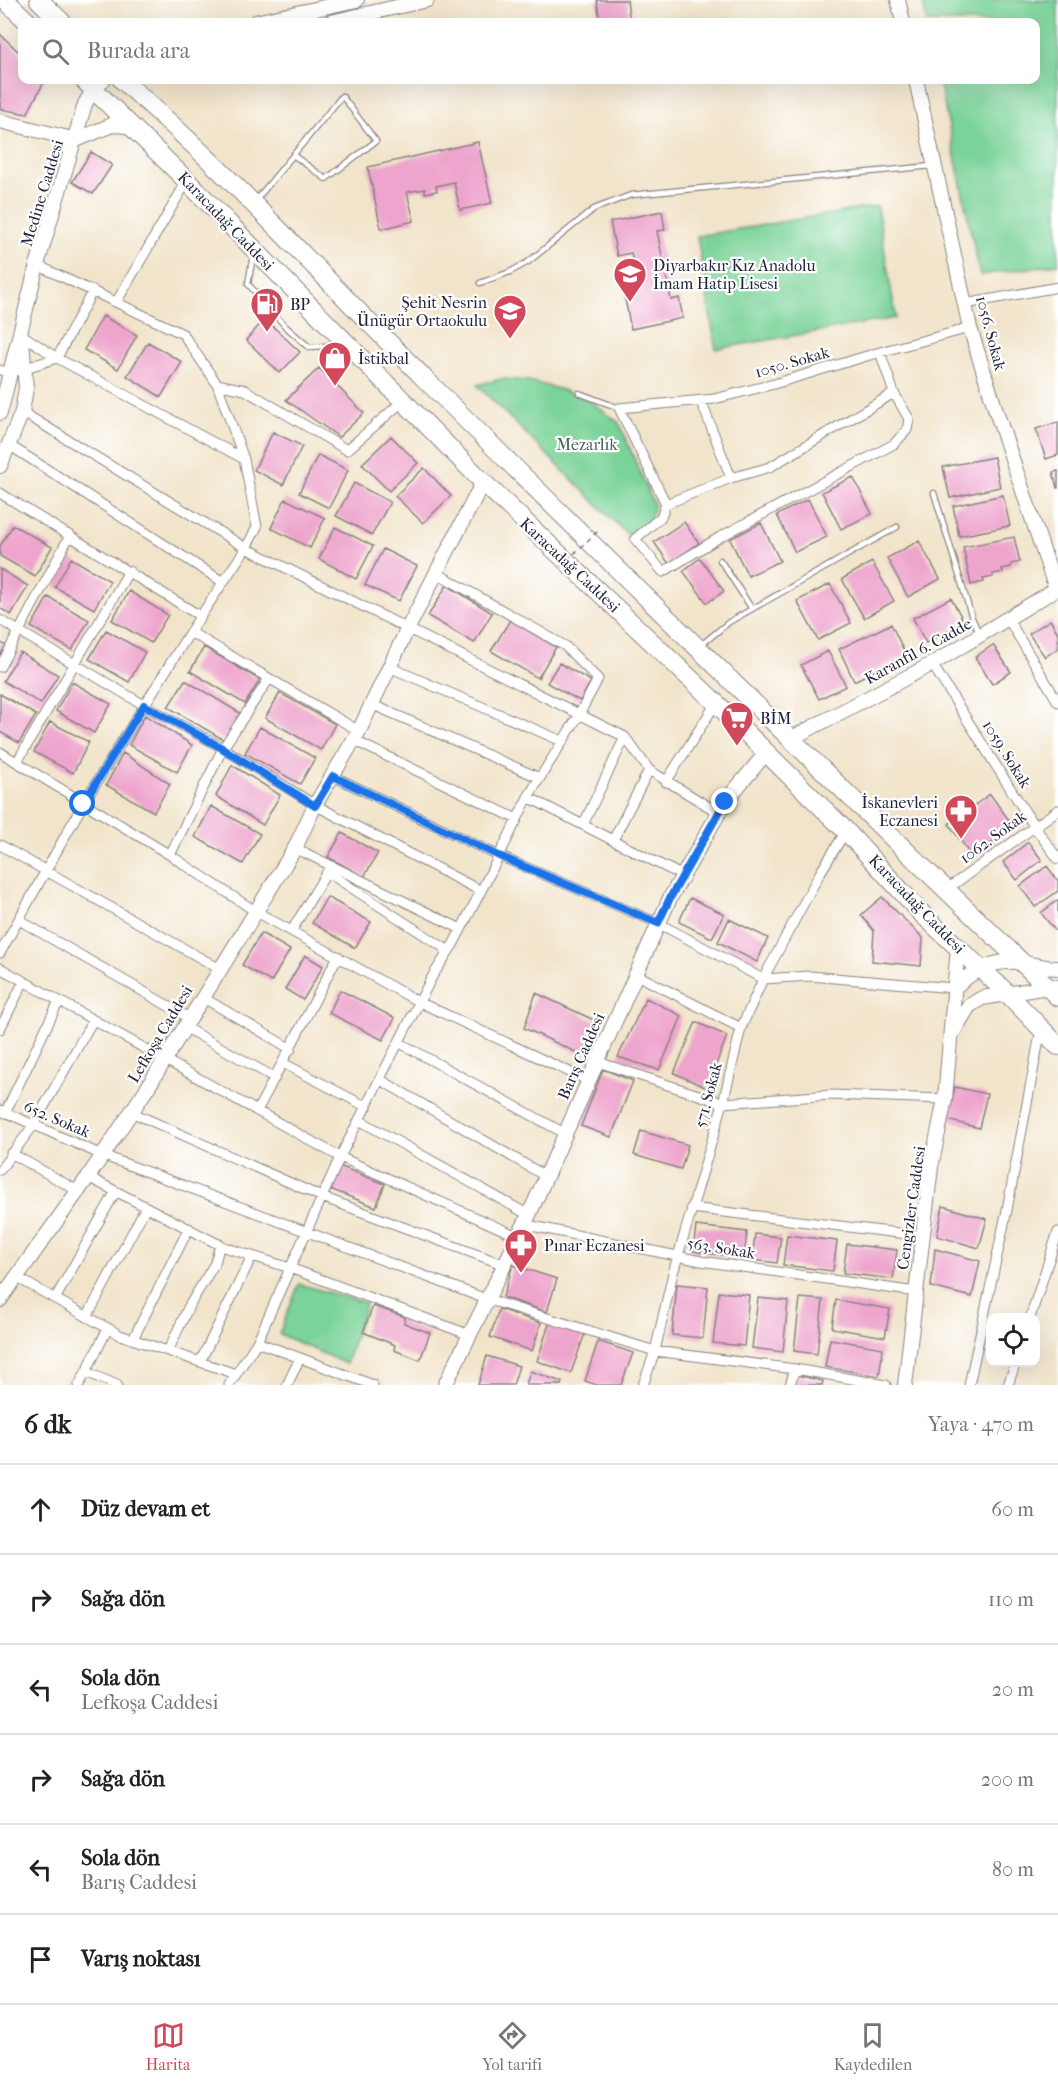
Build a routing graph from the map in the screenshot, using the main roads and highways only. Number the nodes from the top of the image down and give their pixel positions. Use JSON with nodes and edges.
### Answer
{"nodes":[{"id":1,"x":5,"y":0,"type":"edge"},
{"id":2,"x":39,"y":0,"type":"edge"},
{"id":3,"x":24,"y":18,"type":"edge"},
{"id":4,"x":58,"y":18,"type":"edge"},
{"id":5,"x":94,"y":84,"type":"edge"},
{"id":6,"x":126,"y":84,"type":"edge"},
{"id":7,"x":1055,"y":990,"type":"edge"},
{"id":8,"x":1058,"y":1046,"type":"edge"}],
"edges":[{"from":1,"to":3,"type":"highway"},
{"from":2,"to":4,"type":"highway"},
{"from":5,"to":8,"type":"highway","name":"Karacadağ Caddesi"},
{"from":6,"to":7,"type":"highway","name":"Karacadağ Caddesi"}]}
